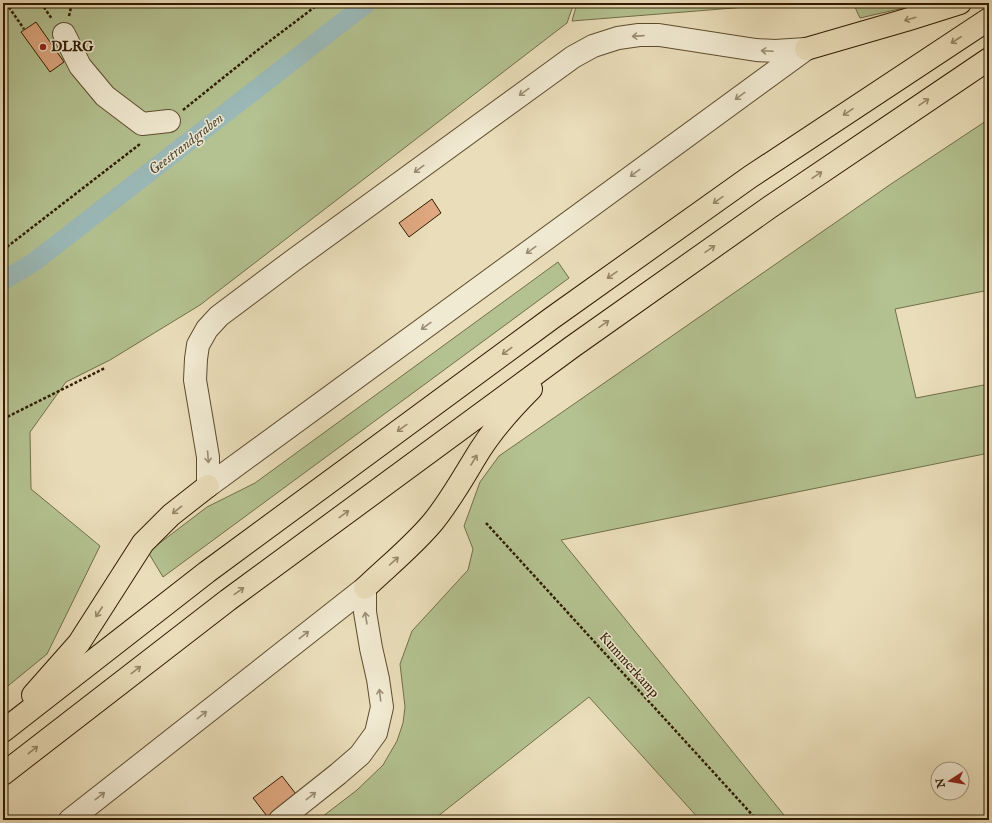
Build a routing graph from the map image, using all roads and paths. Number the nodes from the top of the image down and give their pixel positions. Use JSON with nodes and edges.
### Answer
{"nodes":[{"id":1,"x":6,"y":3,"type":"edge"},
{"id":2,"x":320,"y":3,"type":"edge"},
{"id":3,"x":960,"y":3,"type":"edge"},
{"id":4,"x":989,"y":19,"type":"edge"},
{"id":5,"x":24,"y":29,"type":"dead end"},
{"id":6,"x":64,"y":34,"type":"dead end"},
{"id":7,"x":806,"y":49,"type":"junction"},
{"id":8,"x":989,"y":59,"type":"edge"},
{"id":9,"x":169,"y":121,"type":"joint"},
{"id":10,"x":145,"y":140,"type":"dead end"},
{"id":11,"x":3,"y":250,"type":"edge"},
{"id":12,"x":572,"y":347,"type":"junction"},
{"id":13,"x":106,"y":368,"type":"dead end"},
{"id":14,"x":3,"y":419,"type":"edge"},
{"id":15,"x":208,"y":486,"type":"junction"},
{"id":16,"x":486,"y":523,"type":"dead end"},
{"id":17,"x":365,"y":588,"type":"junction"},
{"id":18,"x":3,"y":730,"type":"edge"},
{"id":19,"x":3,"y":774,"type":"edge"},
{"id":20,"x":70,"y":820,"type":"edge"},
{"id":21,"x":280,"y":820,"type":"edge"},
{"id":22,"x":757,"y":820,"type":"edge"}],
"edges":[{"from":1,"to":5,"type":"path"},
{"from":2,"to":9,"type":"path"},
{"from":3,"to":7,"type":"highway","one_way":true},
{"from":4,"to":18,"type":"highway","one_way":true},
{"from":6,"to":9,"type":"lane"},
{"from":7,"to":15,"type":"lane","one_way":true},
{"from":7,"to":15,"type":"lane","one_way":true},
{"from":12,"to":8,"type":"highway","one_way":true},
{"from":10,"to":11,"type":"path"},
{"from":17,"to":12,"type":"highway","one_way":true},
{"from":19,"to":12,"type":"highway","one_way":true},
{"from":13,"to":14,"type":"path"},
{"from":15,"to":18,"type":"highway","one_way":true},
{"from":16,"to":22,"type":"path","name":"Kummerkamp"},
{"from":20,"to":17,"type":"lane","one_way":true},
{"from":21,"to":17,"type":"lane","one_way":true}]}
